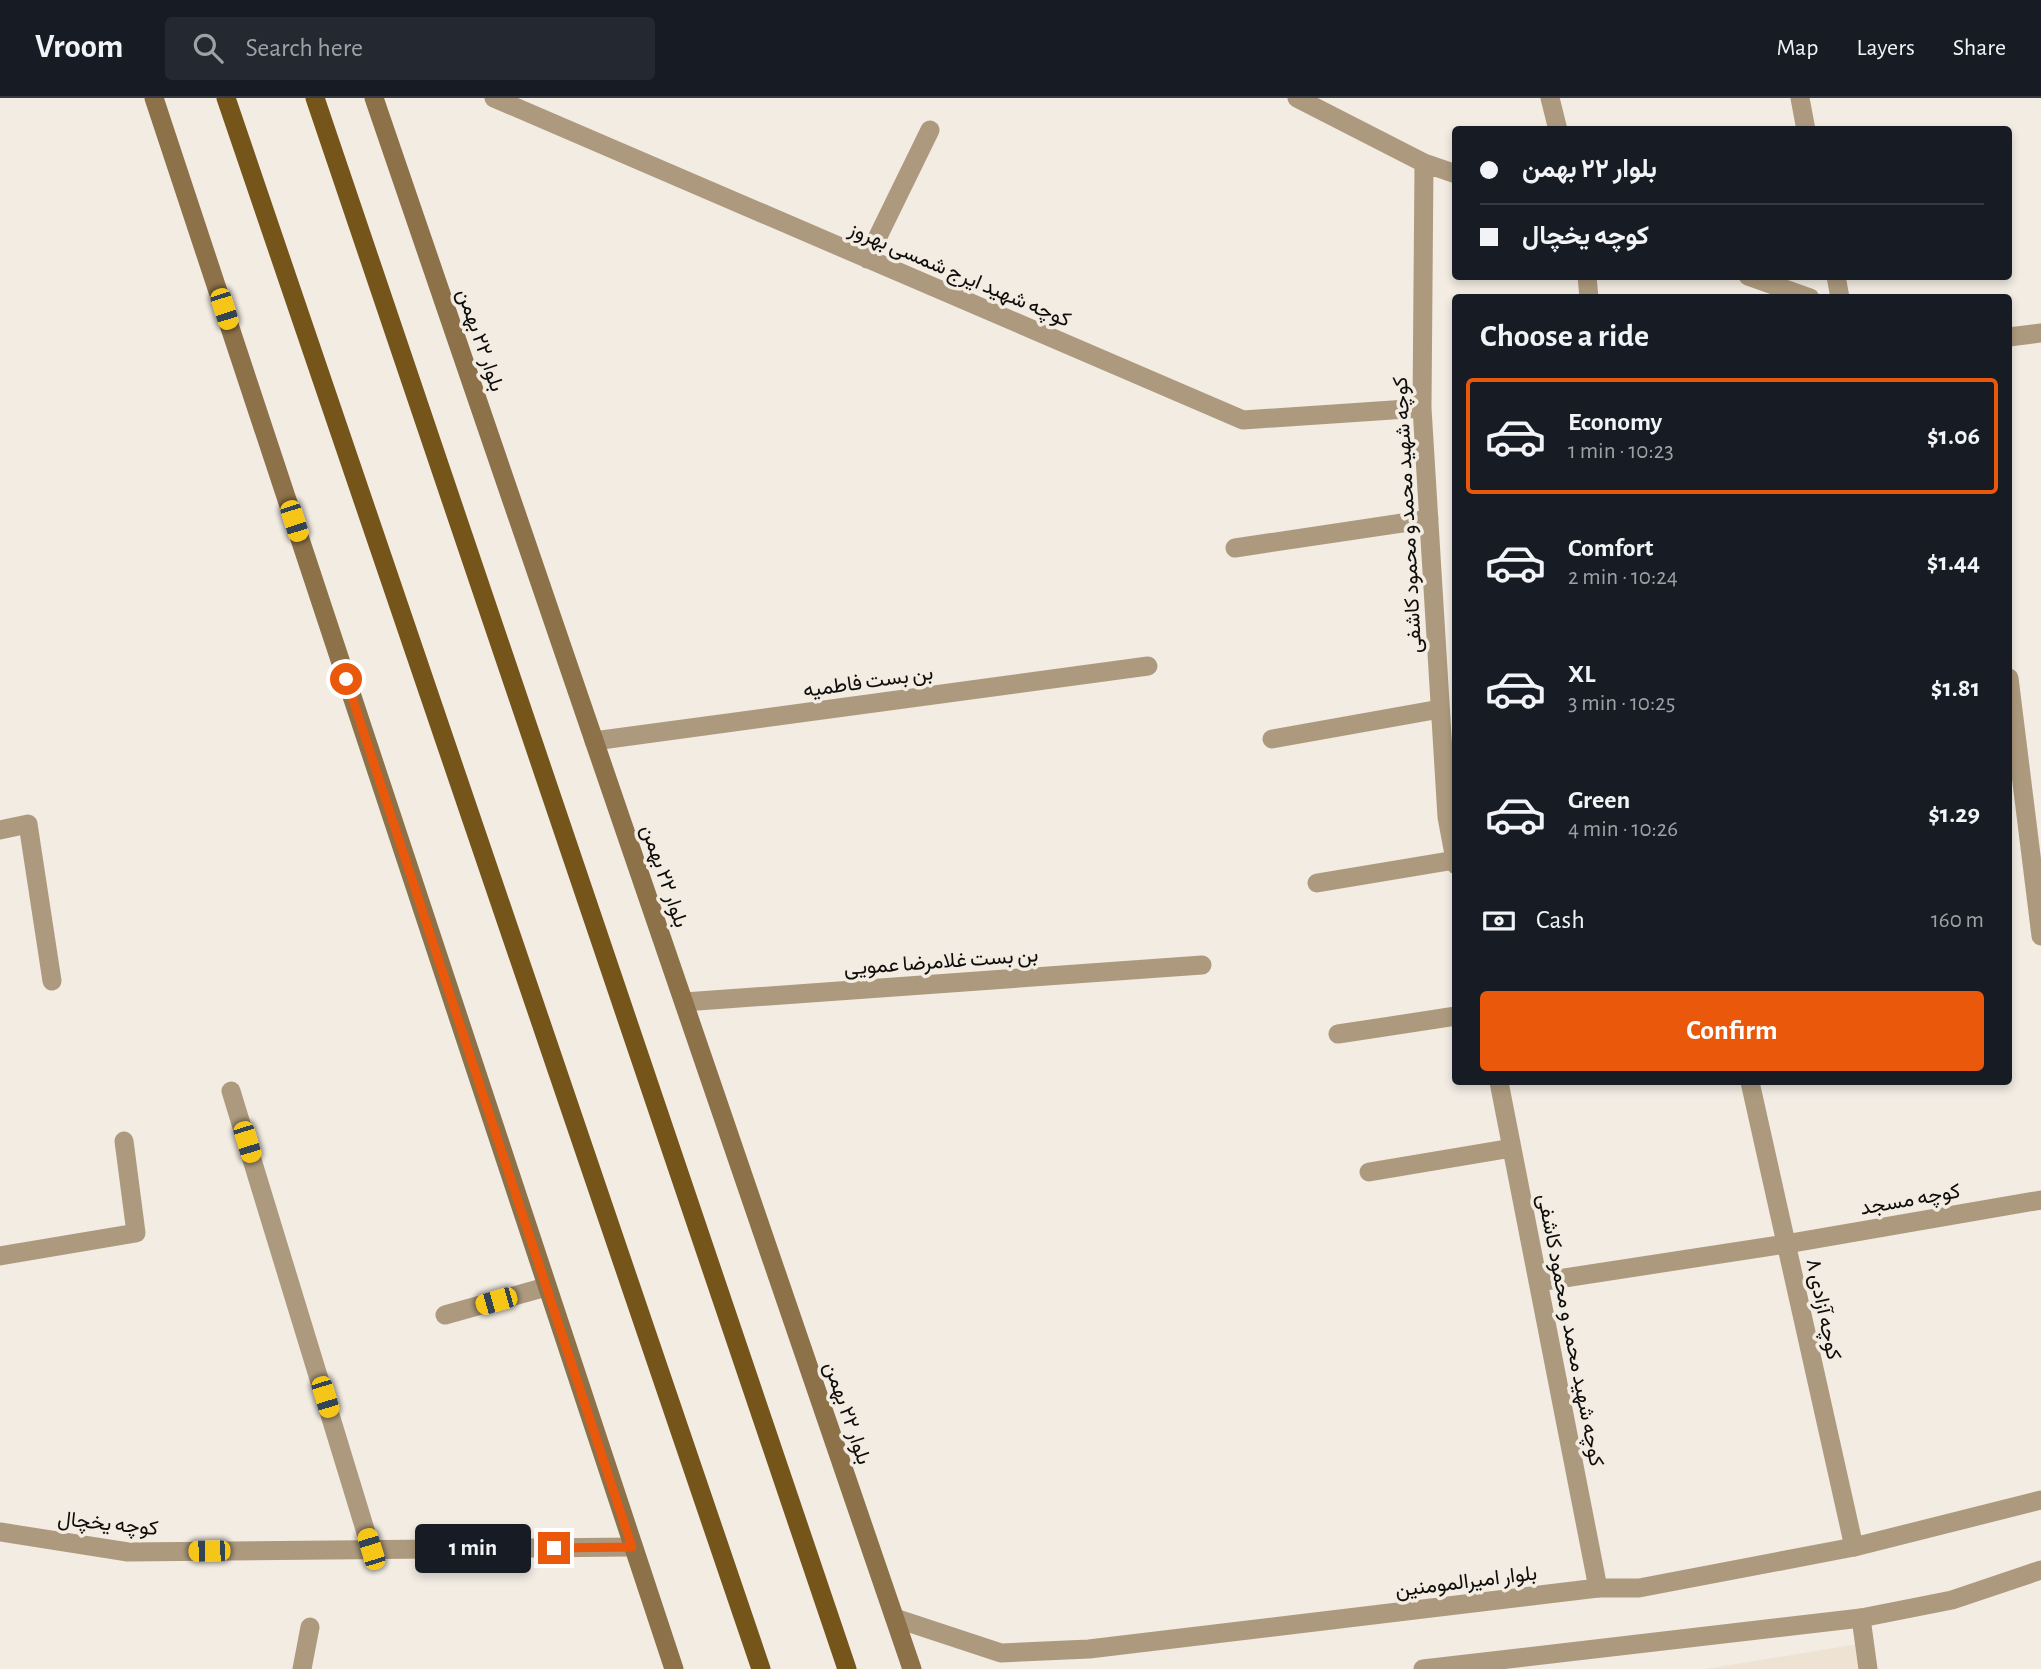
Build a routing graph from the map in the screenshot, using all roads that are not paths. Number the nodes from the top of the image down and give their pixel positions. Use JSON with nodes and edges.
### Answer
{"nodes":[{"id":1,"x":154,"y":98,"type":"edge"},
{"id":2,"x":226,"y":98,"type":"edge"},
{"id":3,"x":314,"y":98,"type":"edge"},
{"id":4,"x":374,"y":98,"type":"edge"},
{"id":5,"x":494,"y":98,"type":"edge"},
{"id":6,"x":1297,"y":98,"type":"edge"},
{"id":7,"x":1550,"y":98,"type":"edge"},
{"id":8,"x":1800,"y":98,"type":"edge"},
{"id":9,"x":1557,"y":126,"type":"edge"},
{"id":10,"x":1805,"y":126,"type":"edge"},
{"id":11,"x":930,"y":130,"type":"dead end"},
{"id":12,"x":1424,"y":163,"type":"junction"},
{"id":13,"x":1452,"y":173,"type":"edge"},
{"id":14,"x":867,"y":259,"type":"junction"},
{"id":15,"x":1759,"y":280,"type":"edge"},
{"id":16,"x":1799,"y":294,"type":"edge"},
{"id":17,"x":2041,"y":333,"type":"edge"},
{"id":18,"x":2012,"y":337,"type":"edge"},
{"id":19,"x":1422,"y":408,"type":"junction"},
{"id":20,"x":1429,"y":519,"type":"junction"},
{"id":21,"x":1235,"y":548,"type":"dead end"},
{"id":22,"x":1148,"y":666,"type":"dead end"},
{"id":23,"x":2012,"y":702,"type":"edge"},
{"id":24,"x":1440,"y":709,"type":"junction"},
{"id":25,"x":1272,"y":739,"type":"dead end"},
{"id":26,"x":594,"y":741,"type":"junction"},
{"id":27,"x":0,"y":830,"type":"edge"},
{"id":28,"x":1452,"y":842,"type":"edge"},
{"id":29,"x":1452,"y":863,"type":"edge"},
{"id":30,"x":1317,"y":883,"type":"dead end"},
{"id":31,"x":2041,"y":936,"type":"edge"},
{"id":32,"x":1202,"y":965,"type":"dead end"},
{"id":33,"x":52,"y":981,"type":"dead end"},
{"id":34,"x":684,"y":1003,"type":"junction"},
{"id":35,"x":1452,"y":1017,"type":"edge"},
{"id":36,"x":1338,"y":1034,"type":"dead end"},
{"id":37,"x":1500,"y":1085,"type":"edge"},
{"id":38,"x":1751,"y":1085,"type":"edge"},
{"id":39,"x":231,"y":1091,"type":"dead end"},
{"id":40,"x":124,"y":1141,"type":"dead end"},
{"id":41,"x":1512,"y":1148,"type":"junction"},
{"id":42,"x":1369,"y":1172,"type":"dead end"},
{"id":43,"x":2041,"y":1200,"type":"edge"},
{"id":44,"x":1786,"y":1244,"type":"junction"},
{"id":45,"x":0,"y":1256,"type":"edge"},
{"id":46,"x":1538,"y":1282,"type":"junction"},
{"id":47,"x":546,"y":1287,"type":"junction"},
{"id":48,"x":446,"y":1315,"type":"dead end"},
{"id":49,"x":2041,"y":1500,"type":"edge"},
{"id":50,"x":0,"y":1532,"type":"edge"},
{"id":51,"x":632,"y":1547,"type":"junction"},
{"id":52,"x":1853,"y":1547,"type":"junction"},
{"id":53,"x":371,"y":1549,"type":"junction"},
{"id":54,"x":2041,"y":1570,"type":"edge"},
{"id":55,"x":1598,"y":1588,"type":"junction"},
{"id":56,"x":895,"y":1618,"type":"junction"},
{"id":57,"x":1861,"y":1618,"type":"junction"},
{"id":58,"x":310,"y":1627,"type":"dead end"},
{"id":59,"x":302,"y":1669,"type":"edge"},
{"id":60,"x":674,"y":1669,"type":"edge"},
{"id":61,"x":761,"y":1669,"type":"edge"},
{"id":62,"x":847,"y":1669,"type":"edge"},
{"id":63,"x":912,"y":1669,"type":"edge"},
{"id":64,"x":1423,"y":1669,"type":"edge"},
{"id":65,"x":1868,"y":1669,"type":"edge"}],
"edges":[{"from":1,"to":47,"type":"main road"},
{"from":2,"to":61,"type":"main road"},
{"from":3,"to":62,"type":"main road"},
{"from":4,"to":26,"type":"main road","name":"بلوار ۲۲ بهمن"},
{"from":5,"to":14,"type":"street","name":"کوچه شهید ایرج شمسی بهروز"},
{"from":6,"to":12,"type":"street"},
{"from":7,"to":9,"type":"street"},
{"from":8,"to":10,"type":"street"},
{"from":11,"to":14,"type":"street"},
{"from":12,"to":13,"type":"street"},
{"from":12,"to":19,"type":"street","name":"کوچه شهید محمد و محمود کاشفی"},
{"from":14,"to":19,"type":"street","name":"کوچه شهید ایرج شمسی بهروز"},
{"from":15,"to":16,"type":"street"},
{"from":17,"to":18,"type":"street"},
{"from":19,"to":20,"type":"street","name":"کوچه شهید محمد و محمود کاشفی"},
{"from":20,"to":21,"type":"street"},
{"from":20,"to":24,"type":"street","name":"کوچه شهید محمد و محمود کاشفی"},
{"from":22,"to":26,"type":"street","name":"بن بست فاطمیه"},
{"from":23,"to":31,"type":"street"},
{"from":24,"to":25,"type":"street"},
{"from":24,"to":28,"type":"street","name":"کوچه شهید محمد و محمود کاشفی"},
{"from":26,"to":34,"type":"main road","name":"بلوار ۲۲ بهمن"},
{"from":27,"to":33,"type":"street"},
{"from":29,"to":30,"type":"street"},
{"from":32,"to":34,"type":"street","name":"بن بست غلامرضا عمویی"},
{"from":34,"to":56,"type":"main road","name":"بلوار ۲۲ بهمن"},
{"from":35,"to":36,"type":"street"},
{"from":37,"to":41,"type":"street","name":"کوچه شهید محمد و محمود کاشفی"},
{"from":38,"to":44,"type":"street","name":"کوچه آزادی ۸"},
{"from":39,"to":53,"type":"street"},
{"from":40,"to":45,"type":"street"},
{"from":41,"to":42,"type":"street"},
{"from":41,"to":46,"type":"street","name":"کوچه شهید محمد و محمود کاشفی"},
{"from":43,"to":44,"type":"street","name":"کوچه مسجد"},
{"from":44,"to":46,"type":"street","name":"کوچه مسجد"},
{"from":44,"to":52,"type":"street","name":"کوچه آزادی ۸"},
{"from":46,"to":55,"type":"street","name":"کوچه شهید محمد و محمود کاشفی"},
{"from":47,"to":48,"type":"street"},
{"from":47,"to":51,"type":"main road"},
{"from":49,"to":52,"type":"street","name":"بلوار امیرالمومنین"},
{"from":50,"to":53,"type":"street","name":"کوچه یخچال"},
{"from":51,"to":53,"type":"street","name":"کوچه یخچال"},
{"from":51,"to":60,"type":"main road"},
{"from":52,"to":55,"type":"street","name":"بلوار امیرالمومنین"},
{"from":54,"to":57,"type":"street"},
{"from":55,"to":56,"type":"street","name":"بلوار امیرالمومنین"},
{"from":56,"to":63,"type":"main road","name":"بلوار ۲۲ بهمن"},
{"from":57,"to":64,"type":"street"},
{"from":57,"to":65,"type":"street"},
{"from":58,"to":59,"type":"street"}]}
